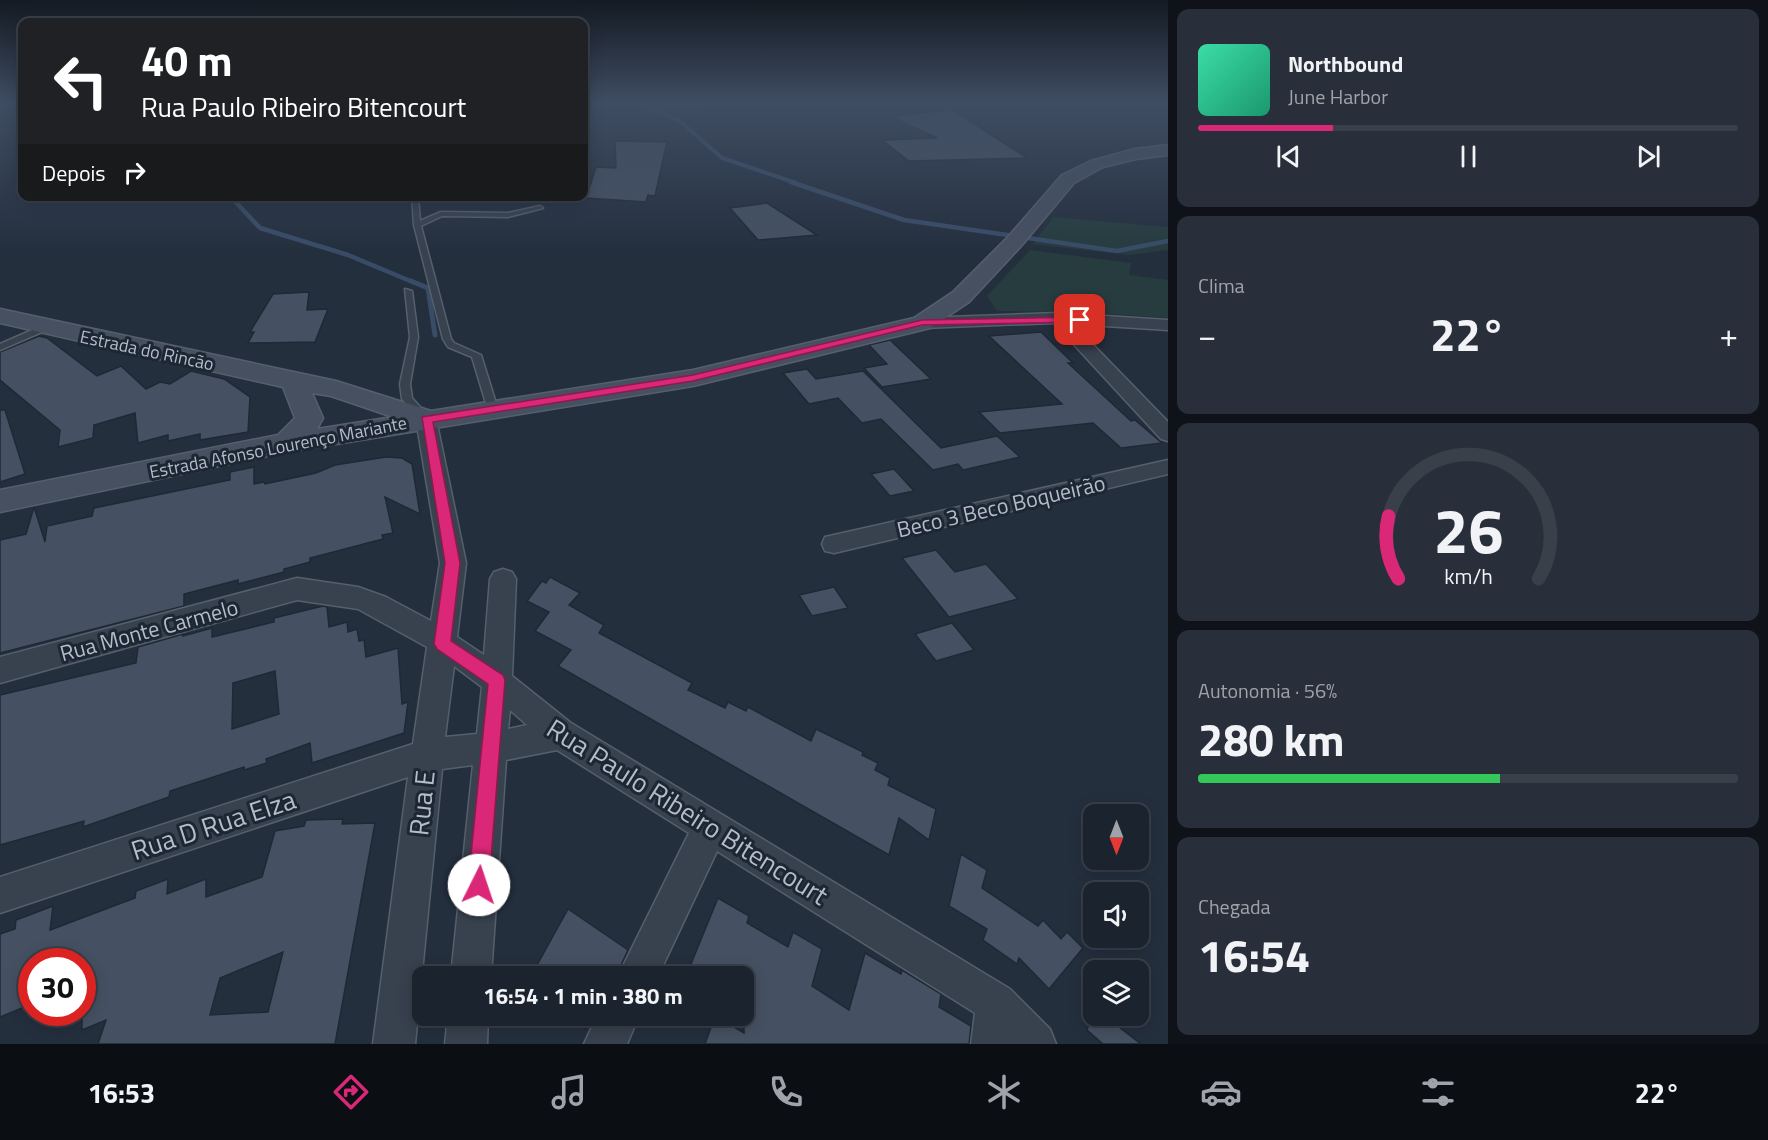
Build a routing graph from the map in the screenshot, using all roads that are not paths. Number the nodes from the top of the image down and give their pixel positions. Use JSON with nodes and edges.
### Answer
{"nodes":[{"id":1,"x":1146,"y":153,"type":"edge"},
{"id":2,"x":415,"y":201,"type":"edge"},
{"id":3,"x":540,"y":208,"type":"dead end"},
{"id":4,"x":417,"y":225,"type":"junction"},
{"id":5,"x":408,"y":291,"type":"dead end"},
{"id":6,"x":0,"y":316,"type":"edge"},
{"id":7,"x":1058,"y":318,"type":"junction"},
{"id":8,"x":922,"y":322,"type":"junction"},
{"id":9,"x":1168,"y":325,"type":"edge"},
{"id":10,"x":46,"y":327,"type":"junction"},
{"id":11,"x":0,"y":347,"type":"edge"},
{"id":12,"x":294,"y":382,"type":"junction"},
{"id":13,"x":355,"y":396,"type":"junction"},
{"id":14,"x":494,"y":410,"type":"junction"},
{"id":15,"x":426,"y":419,"type":"junction"},
{"id":16,"x":346,"y":433,"type":"junction"},
{"id":17,"x":1168,"y":434,"type":"edge"},
{"id":18,"x":287,"y":443,"type":"junction"},
{"id":19,"x":1168,"y":467,"type":"edge"},
{"id":20,"x":0,"y":501,"type":"edge"},
{"id":21,"x":834,"y":544,"type":"dead end"},
{"id":22,"x":503,"y":579,"type":"dead end"},
{"id":23,"x":297,"y":589,"type":"joint"},
{"id":24,"x":442,"y":644,"type":"junction"},
{"id":25,"x":0,"y":670,"type":"edge"},
{"id":26,"x":497,"y":680,"type":"junction"},
{"id":27,"x":560,"y":734,"type":"junction"},
{"id":28,"x":490,"y":748,"type":"junction"},
{"id":29,"x":427,"y":755,"type":"junction"},
{"id":30,"x":711,"y":826,"type":"junction"},
{"id":31,"x":0,"y":895,"type":"edge"},
{"id":32,"x":472,"y":966,"type":"edge"},
{"id":33,"x":643,"y":966,"type":"edge"},
{"id":34,"x":996,"y":1003,"type":"junction"},
{"id":35,"x":467,"y":1026,"type":"edge"},
{"id":36,"x":614,"y":1026,"type":"edge"},
{"id":37,"x":394,"y":1044,"type":"edge"},
{"id":38,"x":466,"y":1044,"type":"edge"},
{"id":39,"x":605,"y":1044,"type":"edge"},
{"id":40,"x":992,"y":1044,"type":"edge"},
{"id":41,"x":1035,"y":1044,"type":"edge"}],
"edges":[{"from":1,"to":8,"type":"main road","name":"Estrada Afonso Lourenço Mariante"},
{"from":2,"to":4,"type":"lane"},
{"from":3,"to":4,"type":"lane"},
{"from":4,"to":14,"type":"lane"},
{"from":5,"to":15,"type":"lane"},
{"from":6,"to":10,"type":"main road","name":"Estrada do Rincão"},
{"from":7,"to":8,"type":"street"},
{"from":7,"to":9,"type":"street"},
{"from":7,"to":17,"type":"street"},
{"from":8,"to":14,"type":"main road","name":"Estrada Afonso Lourenço Mariante"},
{"from":10,"to":11,"type":"lane"},
{"from":10,"to":12,"type":"main road","name":"Estrada do Rincão"},
{"from":12,"to":13,"type":"main road","name":"Estrada do Rincão"},
{"from":12,"to":16,"type":"main road"},
{"from":12,"to":18,"type":"main road"},
{"from":13,"to":15,"type":"main road","name":"Estrada do Rincão"},
{"from":13,"to":16,"type":"main road"},
{"from":14,"to":15,"type":"main road","name":"Estrada Afonso Lourenço Mariante"},
{"from":15,"to":16,"type":"main road","name":"Estrada Afonso Lourenço Mariante"},
{"from":15,"to":24,"type":"street","name":"Rua E"},
{"from":16,"to":18,"type":"main road","name":"Estrada Afonso Lourenço Mariante"},
{"from":18,"to":20,"type":"main road","name":"Estrada Afonso Lourenço Mariante"},
{"from":19,"to":21,"type":"street","name":"Beco 3 Beco Boqueirão"},
{"from":22,"to":26,"type":"street"},
{"from":23,"to":24,"type":"street","name":"Rua Paulo Ribeiro Bitencourt"},
{"from":23,"to":25,"type":"street","name":"Rua Monte Carmelo"},
{"from":24,"to":26,"type":"street","name":"Rua Paulo Ribeiro Bitencourt"},
{"from":24,"to":29,"type":"street","name":"Rua E"},
{"from":26,"to":27,"type":"street","name":"Rua Paulo Ribeiro Bitencourt"},
{"from":26,"to":28,"type":"street"},
{"from":27,"to":28,"type":"street","name":"Rua D Rua Elza"},
{"from":27,"to":30,"type":"street","name":"Rua Paulo Ribeiro Bitencourt"},
{"from":28,"to":29,"type":"street","name":"Rua D Rua Elza"},
{"from":28,"to":32,"type":"street"},
{"from":29,"to":31,"type":"street","name":"Rua D Rua Elza"},
{"from":29,"to":37,"type":"street","name":"Rua E"},
{"from":30,"to":33,"type":"street"},
{"from":30,"to":34,"type":"street","name":"Rua Paulo Ribeiro Bitencourt"},
{"from":34,"to":40,"type":"street"},
{"from":34,"to":41,"type":"street","name":"Rua Paulo Ribeiro Bitencourt"},
{"from":35,"to":38,"type":"street"},
{"from":36,"to":39,"type":"street"}]}
